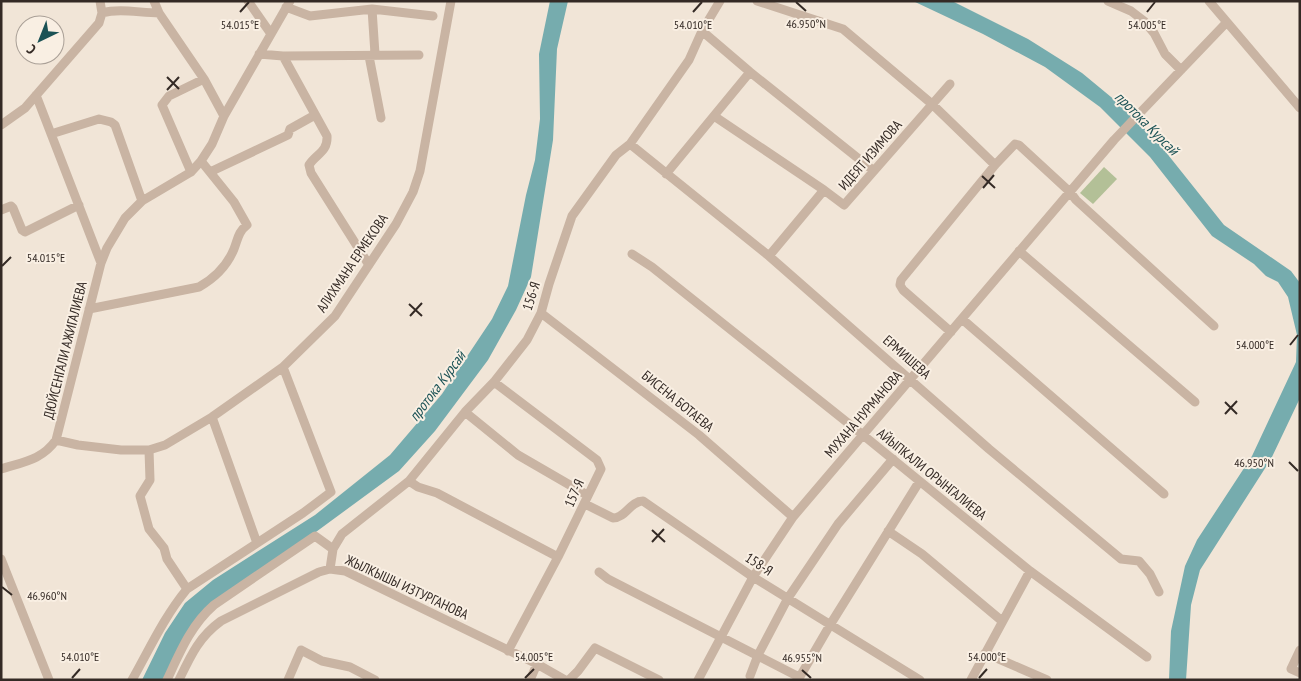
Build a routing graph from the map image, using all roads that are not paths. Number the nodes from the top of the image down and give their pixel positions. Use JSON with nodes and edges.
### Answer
{"nodes":[{"id":1,"x":100,"y":1,"type":"edge"},
{"id":2,"x":154,"y":1,"type":"edge"},
{"id":3,"x":248,"y":1,"type":"edge"},
{"id":4,"x":451,"y":1,"type":"edge"},
{"id":5,"x":720,"y":1,"type":"edge"},
{"id":6,"x":757,"y":1,"type":"edge"},
{"id":7,"x":1108,"y":1,"type":"edge"},
{"id":8,"x":1209,"y":1,"type":"edge"},
{"id":9,"x":288,"y":4,"type":"edge"},
{"id":10,"x":372,"y":9,"type":"junction"},
{"id":11,"x":102,"y":13,"type":"junction"},
{"id":12,"x":160,"y":13,"type":"junction"},
{"id":13,"x":433,"y":16,"type":"dead end"},
{"id":14,"x":1226,"y":23,"type":"junction"},
{"id":15,"x":702,"y":31,"type":"junction"},
{"id":16,"x":270,"y":34,"type":"junction"},
{"id":17,"x":259,"y":54,"type":"junction"},
{"id":18,"x":372,"y":55,"type":"junction"},
{"id":19,"x":419,"y":55,"type":"dead end"},
{"id":20,"x":283,"y":56,"type":"junction"},
{"id":21,"x":1180,"y":70,"type":"junction"},
{"id":22,"x":750,"y":72,"type":"junction"},
{"id":23,"x":204,"y":78,"type":"junction"},
{"id":24,"x":950,"y":84,"type":"dead end"},
{"id":25,"x":36,"y":95,"type":"junction"},
{"id":26,"x":932,"y":104,"type":"junction"},
{"id":27,"x":1300,"y":108,"type":"edge"},
{"id":28,"x":315,"y":115,"type":"junction"},
{"id":29,"x":224,"y":116,"type":"junction"},
{"id":30,"x":714,"y":116,"type":"junction"},
{"id":31,"x":381,"y":118,"type":"dead end"},
{"id":32,"x":1,"y":125,"type":"edge"},
{"id":33,"x":51,"y":134,"type":"junction"},
{"id":34,"x":630,"y":144,"type":"junction"},
{"id":35,"x":201,"y":161,"type":"junction"},
{"id":36,"x":995,"y":165,"type":"junction"},
{"id":37,"x":874,"y":171,"type":"junction"},
{"id":38,"x":191,"y":172,"type":"junction"},
{"id":39,"x":210,"y":172,"type":"junction"},
{"id":40,"x":666,"y":174,"type":"junction"},
{"id":41,"x":824,"y":190,"type":"junction"},
{"id":42,"x":1070,"y":192,"type":"junction"},
{"id":43,"x":142,"y":201,"type":"junction"},
{"id":44,"x":79,"y":205,"type":"junction"},
{"id":45,"x":1,"y":210,"type":"edge"},
{"id":46,"x":1019,"y":251,"type":"junction"},
{"id":47,"x":632,"y":254,"type":"dead end"},
{"id":48,"x":769,"y":256,"type":"junction"},
{"id":49,"x":101,"y":263,"type":"junction"},
{"id":50,"x":369,"y":265,"type":"junction"},
{"id":51,"x":89,"y":309,"type":"junction"},
{"id":52,"x":541,"y":313,"type":"junction"},
{"id":53,"x":962,"y":319,"type":"junction"},
{"id":54,"x":1214,"y":326,"type":"dead end"},
{"id":55,"x":951,"y":332,"type":"junction"},
{"id":56,"x":283,"y":367,"type":"junction"},
{"id":57,"x":911,"y":380,"type":"junction"},
{"id":58,"x":494,"y":382,"type":"junction"},
{"id":59,"x":1195,"y":402,"type":"dead end"},
{"id":60,"x":465,"y":412,"type":"junction"},
{"id":61,"x":212,"y":417,"type":"junction"},
{"id":62,"x":863,"y":435,"type":"junction"},
{"id":63,"x":56,"y":440,"type":"junction"},
{"id":64,"x":149,"y":450,"type":"junction"},
{"id":65,"x":893,"y":459,"type":"junction"},
{"id":66,"x":1,"y":469,"type":"edge"},
{"id":67,"x":409,"y":481,"type":"junction"},
{"id":68,"x":919,"y":482,"type":"junction"},
{"id":69,"x":1164,"y":494,"type":"dead end"},
{"id":70,"x":586,"y":499,"type":"junction"},
{"id":71,"x":793,"y":517,"type":"junction"},
{"id":72,"x":888,"y":531,"type":"junction"},
{"id":73,"x":257,"y":542,"type":"junction"},
{"id":74,"x":333,"y":549,"type":"junction"},
{"id":75,"x":558,"y":557,"type":"junction"},
{"id":76,"x":1,"y":559,"type":"edge"},
{"id":77,"x":330,"y":569,"type":"junction"},
{"id":78,"x":1030,"y":571,"type":"junction"},
{"id":79,"x":599,"y":572,"type":"dead end"},
{"id":80,"x":753,"y":577,"type":"junction"},
{"id":81,"x":187,"y":589,"type":"junction"},
{"id":82,"x":1158,"y":592,"type":"dead end"},
{"id":83,"x":788,"y":598,"type":"junction"},
{"id":84,"x":1002,"y":621,"type":"junction"},
{"id":85,"x":830,"y":625,"type":"junction"},
{"id":86,"x":721,"y":636,"type":"junction"},
{"id":87,"x":1300,"y":650,"type":"edge"},
{"id":88,"x":508,"y":651,"type":"junction"},
{"id":89,"x":985,"y":653,"type":"junction"},
{"id":90,"x":758,"y":655,"type":"junction"},
{"id":91,"x":1147,"y":657,"type":"dead end"},
{"id":92,"x":537,"y":664,"type":"junction"},
{"id":93,"x":1295,"y":671,"type":"edge"},
{"id":94,"x":750,"y":676,"type":"dead end"},
{"id":95,"x":799,"y":678,"type":"edge"},
{"id":96,"x":48,"y":680,"type":"edge"},
{"id":97,"x":132,"y":680,"type":"edge"},
{"id":98,"x":167,"y":680,"type":"edge"},
{"id":99,"x":179,"y":680,"type":"edge"},
{"id":100,"x":288,"y":680,"type":"edge"},
{"id":101,"x":375,"y":680,"type":"edge"},
{"id":102,"x":530,"y":680,"type":"edge"},
{"id":103,"x":565,"y":680,"type":"edge"},
{"id":104,"x":569,"y":680,"type":"edge"},
{"id":105,"x":658,"y":680,"type":"edge"},
{"id":106,"x":698,"y":680,"type":"edge"},
{"id":107,"x":920,"y":680,"type":"edge"},
{"id":108,"x":971,"y":680,"type":"edge"},
{"id":109,"x":1047,"y":680,"type":"edge"}],
"edges":[{"from":1,"to":11,"type":"street"},
{"from":2,"to":12,"type":"street"},
{"from":3,"to":16,"type":"street"},
{"from":4,"to":50,"type":"street","name":"АЛИХМАНА ЕРМЕКОВА"},
{"from":5,"to":15,"type":"street","name":"156-Я"},
{"from":6,"to":26,"type":"street"},
{"from":7,"to":21,"type":"street"},
{"from":8,"to":14,"type":"street"},
{"from":9,"to":10,"type":"street"},
{"from":9,"to":16,"type":"street","name":"ДЮЙСЕНГАЛИ АЖИГАЛИЕВА"},
{"from":10,"to":13,"type":"street"},
{"from":10,"to":18,"type":"street"},
{"from":11,"to":12,"type":"street"},
{"from":11,"to":25,"type":"street"},
{"from":12,"to":23,"type":"street"},
{"from":14,"to":21,"type":"street","name":"МУХАНА НУРМАНОВА"},
{"from":14,"to":27,"type":"street"},
{"from":15,"to":22,"type":"street"},
{"from":15,"to":34,"type":"street","name":"156-Я"},
{"from":16,"to":17,"type":"street","name":"ДЮЙСЕНГАЛИ АЖИГАЛИЕВА"},
{"from":17,"to":20,"type":"street"},
{"from":17,"to":29,"type":"street","name":"ДЮЙСЕНГАЛИ АЖИГАЛИЕВА"},
{"from":18,"to":19,"type":"street"},
{"from":18,"to":20,"type":"street"},
{"from":18,"to":31,"type":"street"},
{"from":20,"to":28,"type":"street"},
{"from":21,"to":42,"type":"street","name":"МУХАНА НУРМАНОВА"},
{"from":22,"to":30,"type":"street"},
{"from":22,"to":37,"type":"street"},
{"from":23,"to":29,"type":"street"},
{"from":23,"to":38,"type":"street"},
{"from":24,"to":26,"type":"street","name":"ИДЕЯТ ИЗИМОВА"},
{"from":25,"to":32,"type":"street"},
{"from":25,"to":33,"type":"street"},
{"from":26,"to":36,"type":"street"},
{"from":26,"to":37,"type":"street","name":"ИДЕЯТ ИЗИМОВА"},
{"from":28,"to":39,"type":"street"},
{"from":28,"to":50,"type":"street"},
{"from":29,"to":35,"type":"street","name":"ДЮЙСЕНГАЛИ АЖИГАЛИЕВА"},
{"from":30,"to":40,"type":"street"},
{"from":30,"to":41,"type":"street"},
{"from":33,"to":43,"type":"street"},
{"from":33,"to":44,"type":"street"},
{"from":34,"to":40,"type":"street","name":"ЕРМИШЕВА"},
{"from":34,"to":52,"type":"street","name":"156-Я"},
{"from":35,"to":38,"type":"street","name":"ДЮЙСЕНГАЛИ АЖИГАЛИЕВА"},
{"from":35,"to":39,"type":"street"},
{"from":36,"to":42,"type":"street"},
{"from":36,"to":55,"type":"street"},
{"from":37,"to":41,"type":"street","name":"ИДЕЯТ ИЗИМОВА"},
{"from":38,"to":43,"type":"street","name":"ДЮЙСЕНГАЛИ АЖИГАЛИЕВА"},
{"from":39,"to":51,"type":"street"},
{"from":40,"to":48,"type":"street","name":"ЕРМИШЕВА"},
{"from":41,"to":48,"type":"street","name":"ИДЕЯТ ИЗИМОВА"},
{"from":42,"to":46,"type":"street","name":"МУХАНА НУРМАНОВА"},
{"from":42,"to":54,"type":"street"},
{"from":43,"to":49,"type":"street","name":"ДЮЙСЕНГАЛИ АЖИГАЛИЕВА"},
{"from":44,"to":45,"type":"street"},
{"from":44,"to":49,"type":"street"},
{"from":46,"to":53,"type":"street","name":"МУХАНА НУРМАНОВА"},
{"from":46,"to":59,"type":"street"},
{"from":47,"to":62,"type":"street","name":"АЙЫПКАЛИ ОРЫНГАЛИЕВА"},
{"from":48,"to":57,"type":"street","name":"ЕРМИШЕВА"},
{"from":49,"to":51,"type":"street","name":"ДЮЙСЕНГАЛИ АЖИГАЛИЕВА"},
{"from":50,"to":56,"type":"street","name":"АЛИХМАНА ЕРМЕКОВА"},
{"from":51,"to":63,"type":"street","name":"ДЮЙСЕНГАЛИ АЖИГАЛИЕВА"},
{"from":52,"to":58,"type":"street","name":"156-Я"},
{"from":52,"to":71,"type":"street","name":"БИСЕНА БОТАЕВА"},
{"from":53,"to":55,"type":"street","name":"МУХАНА НУРМАНОВА"},
{"from":53,"to":69,"type":"street"},
{"from":55,"to":57,"type":"street","name":"МУХАНА НУРМАНОВА"},
{"from":56,"to":61,"type":"street","name":"АЛИХМАНА ЕРМЕКОВА"},
{"from":56,"to":73,"type":"street"},
{"from":57,"to":62,"type":"street","name":"МУХАНА НУРМАНОВА"},
{"from":57,"to":82,"type":"street","name":"ЕРМИШЕВА"},
{"from":58,"to":60,"type":"street","name":"156-Я"},
{"from":58,"to":70,"type":"street","name":"157-Я"},
{"from":60,"to":67,"type":"street","name":"156-Я"},
{"from":60,"to":70,"type":"street"},
{"from":61,"to":64,"type":"street","name":"АЛИХМАНА ЕРМЕКОВА"},
{"from":61,"to":73,"type":"street"},
{"from":62,"to":65,"type":"street","name":"АЙЫПКАЛИ ОРЫНГАЛИЕВА"},
{"from":62,"to":71,"type":"street","name":"МУХАНА НУРМАНОВА"},
{"from":63,"to":64,"type":"street","name":"АЛИХМАНА ЕРМЕКОВА"},
{"from":63,"to":66,"type":"street","name":"ДЮЙСЕНГАЛИ АЖИГАЛИЕВА"},
{"from":64,"to":81,"type":"street"},
{"from":65,"to":68,"type":"street","name":"АЙЫПКАЛИ ОРЫНГАЛИЕВА"},
{"from":65,"to":83,"type":"street"},
{"from":67,"to":74,"type":"street","name":"156-Я"},
{"from":67,"to":75,"type":"street"},
{"from":68,"to":72,"type":"street"},
{"from":68,"to":78,"type":"street","name":"АЙЫПКАЛИ ОРЫНГАЛИЕВА"},
{"from":70,"to":75,"type":"street","name":"157-Я"},
{"from":70,"to":80,"type":"street","name":"158-Я"},
{"from":71,"to":80,"type":"street","name":"МУХАНА НУРМАНОВА"},
{"from":72,"to":84,"type":"street"},
{"from":72,"to":85,"type":"street"},
{"from":73,"to":81,"type":"street"},
{"from":74,"to":77,"type":"street","name":"156-Я"},
{"from":74,"to":98,"type":"street"},
{"from":75,"to":88,"type":"street","name":"157-Я"},
{"from":76,"to":96,"type":"street"},
{"from":77,"to":88,"type":"street","name":"ЖЫЛКЫШЫ ИЗТУРГАНОВА"},
{"from":77,"to":99,"type":"street","name":"ЖЫЛКЫШЫ ИЗТУРГАНОВА"},
{"from":78,"to":84,"type":"street"},
{"from":78,"to":91,"type":"street","name":"АЙЫПКАЛИ ОРЫНГАЛИЕВА"},
{"from":79,"to":86,"type":"street"},
{"from":80,"to":83,"type":"street","name":"158-Я"},
{"from":80,"to":86,"type":"street","name":"МУХАНА НУРМАНОВА"},
{"from":81,"to":97,"type":"street"},
{"from":83,"to":85,"type":"street","name":"158-Я"},
{"from":83,"to":90,"type":"street"},
{"from":84,"to":89,"type":"street"},
{"from":85,"to":95,"type":"street"},
{"from":85,"to":107,"type":"street","name":"158-Я"},
{"from":86,"to":90,"type":"street"},
{"from":86,"to":106,"type":"street","name":"МУХАНА НУРМАНОВА"},
{"from":87,"to":93,"type":"street"},
{"from":88,"to":92,"type":"street","name":"ЖЫЛКЫШЫ ИЗТУРГАНОВА"},
{"from":89,"to":108,"type":"street"},
{"from":89,"to":109,"type":"street"},
{"from":90,"to":94,"type":"street"},
{"from":90,"to":95,"type":"street"},
{"from":92,"to":102,"type":"street"},
{"from":92,"to":103,"type":"street","name":"ЖЫЛКЫШЫ ИЗТУРГАНОВА"},
{"from":100,"to":101,"type":"street"},
{"from":104,"to":105,"type":"street"}]}
